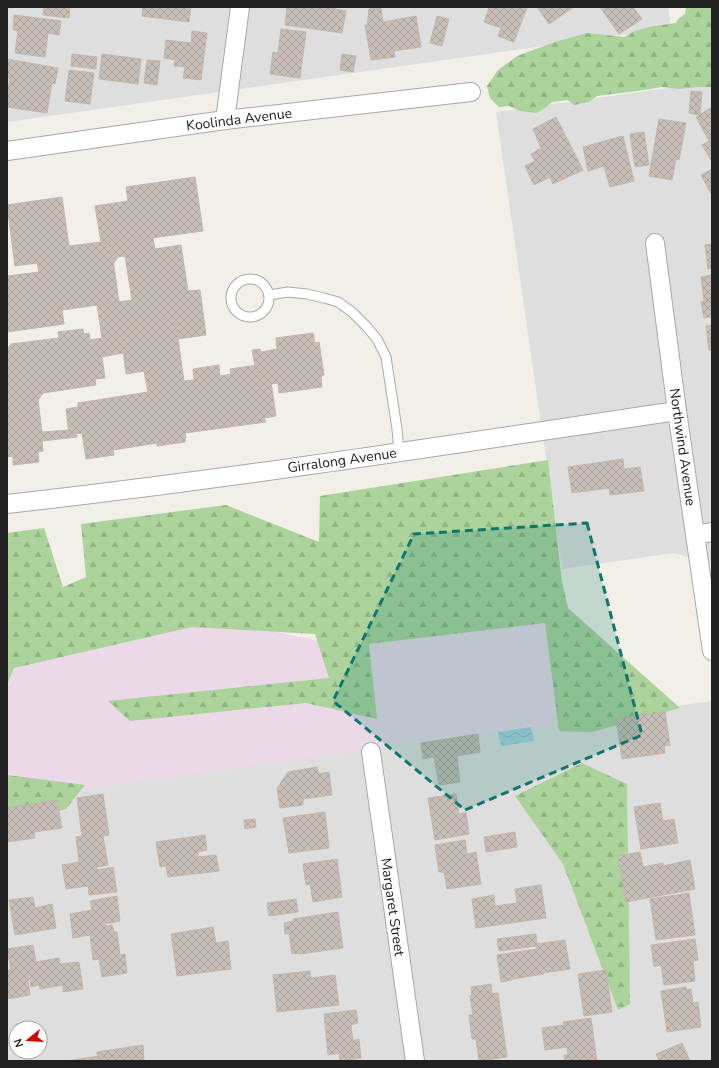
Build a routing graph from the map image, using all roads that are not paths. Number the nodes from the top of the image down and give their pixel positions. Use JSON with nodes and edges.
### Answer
{"nodes":[{"id":1,"x":240,"y":7,"type":"edge"},
{"id":2,"x":471,"y":92,"type":"dead end"},
{"id":3,"x":225,"y":120,"type":"junction"},
{"id":4,"x":7,"y":151,"type":"edge"},
{"id":5,"x":655,"y":243,"type":"dead end"},
{"id":6,"x":269,"y":295,"type":"junction"},
{"id":7,"x":677,"y":410,"type":"junction"},
{"id":8,"x":399,"y":452,"type":"junction"},
{"id":9,"x":7,"y":504,"type":"edge"},
{"id":10,"x":704,"y":534,"type":"edge"},
{"id":11,"x":712,"y":650,"type":"edge"},
{"id":12,"x":371,"y":752,"type":"dead end"},
{"id":13,"x":415,"y":1061,"type":"edge"}],
"edges":[{"from":1,"to":3,"type":"street"},
{"from":2,"to":3,"type":"street","name":"Koolinda Avenue"},
{"from":3,"to":4,"type":"street","name":"Koolinda Avenue"},
{"from":5,"to":7,"type":"street","name":"Northwind Avenue"},
{"from":6,"to":6,"type":"lane"},
{"from":6,"to":8,"type":"lane"},
{"from":7,"to":8,"type":"street","name":"Girralong Avenue"},
{"from":7,"to":10,"type":"street","name":"Northwind Avenue"},
{"from":8,"to":9,"type":"street","name":"Girralong Avenue"},
{"from":10,"to":11,"type":"street","name":"Northwind Avenue"},
{"from":12,"to":13,"type":"street","name":"Margaret Street"}]}
